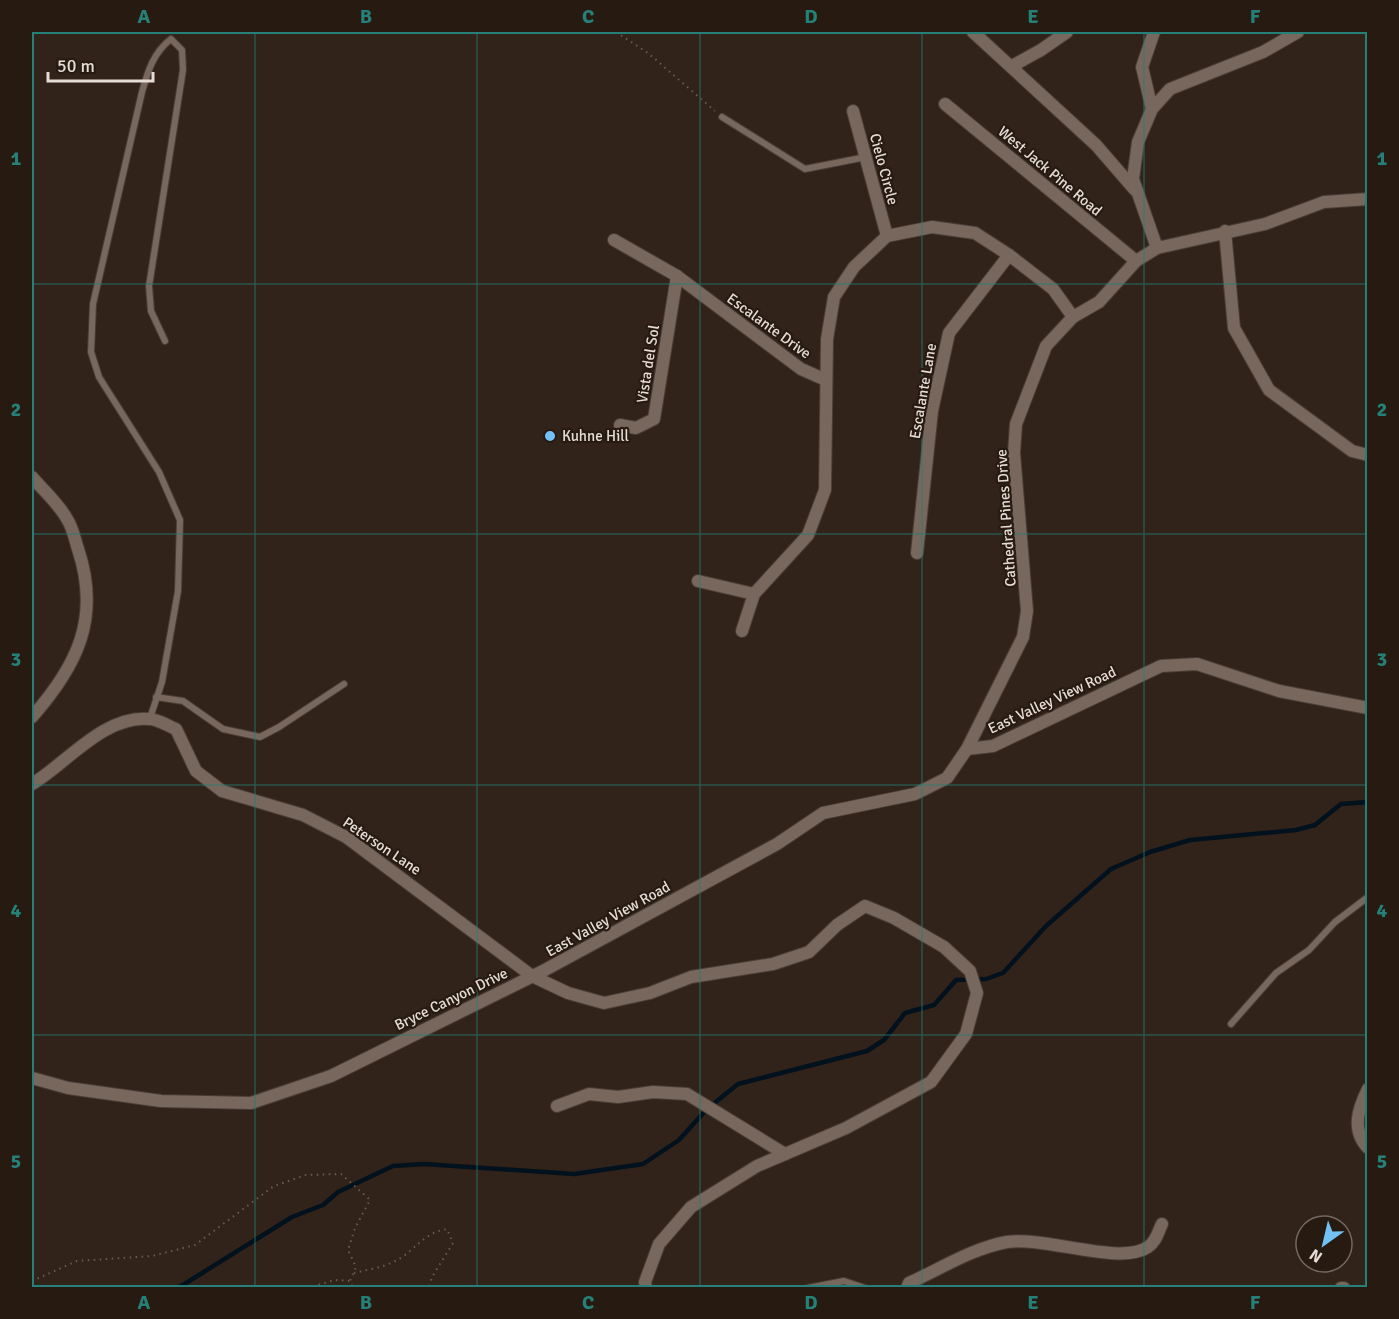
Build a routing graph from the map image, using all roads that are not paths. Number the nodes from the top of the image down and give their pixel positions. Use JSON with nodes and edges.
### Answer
{"nodes":[{"id":1,"x":973,"y":32,"type":"edge"},
{"id":2,"x":1067,"y":32,"type":"edge"},
{"id":3,"x":1154,"y":32,"type":"edge"},
{"id":4,"x":1298,"y":32,"type":"edge"},
{"id":5,"x":1012,"y":66,"type":"junction"},
{"id":6,"x":945,"y":104,"type":"dead end"},
{"id":7,"x":1152,"y":109,"type":"junction"},
{"id":8,"x":853,"y":111,"type":"dead end"},
{"id":9,"x":722,"y":117,"type":"road end"},
{"id":10,"x":866,"y":158,"type":"junction"},
{"id":11,"x":1138,"y":194,"type":"junction"},
{"id":12,"x":1368,"y":199,"type":"edge"},
{"id":13,"x":1225,"y":231,"type":"junction"},
{"id":14,"x":887,"y":236,"type":"junction"},
{"id":15,"x":614,"y":240,"type":"dead end"},
{"id":16,"x":1157,"y":248,"type":"junction"},
{"id":17,"x":1010,"y":255,"type":"junction"},
{"id":18,"x":1136,"y":261,"type":"junction"},
{"id":19,"x":677,"y":276,"type":"junction"},
{"id":20,"x":1073,"y":317,"type":"junction"},
{"id":21,"x":165,"y":341,"type":"dead end"},
{"id":22,"x":826,"y":380,"type":"junction"},
{"id":23,"x":620,"y":425,"type":"dead end"},
{"id":24,"x":1368,"y":455,"type":"edge"},
{"id":25,"x":32,"y":477,"type":"edge"},
{"id":26,"x":916,"y":553,"type":"dead end"},
{"id":27,"x":698,"y":581,"type":"dead end"},
{"id":28,"x":754,"y":594,"type":"junction"},
{"id":29,"x":742,"y":631,"type":"dead end"},
{"id":30,"x":344,"y":684,"type":"dead end"},
{"id":31,"x":156,"y":698,"type":"junction"},
{"id":32,"x":1368,"y":708,"type":"edge"},
{"id":33,"x":32,"y":717,"type":"edge"},
{"id":34,"x":150,"y":718,"type":"junction"},
{"id":35,"x":967,"y":749,"type":"junction"},
{"id":36,"x":32,"y":784,"type":"edge"},
{"id":37,"x":1368,"y":897,"type":"edge"},
{"id":38,"x":532,"y":976,"type":"junction"},
{"id":39,"x":1231,"y":1024,"type":"dead end"},
{"id":40,"x":32,"y":1078,"type":"edge"},
{"id":41,"x":1368,"y":1089,"type":"edge"},
{"id":42,"x":557,"y":1106,"type":"dead end"},
{"id":43,"x":1368,"y":1148,"type":"edge"},
{"id":44,"x":785,"y":1154,"type":"junction"},
{"id":45,"x":1162,"y":1224,"type":"dead end"},
{"id":46,"x":646,"y":1287,"type":"edge"},
{"id":47,"x":808,"y":1287,"type":"edge"},
{"id":48,"x":865,"y":1287,"type":"edge"},
{"id":49,"x":907,"y":1287,"type":"edge"}],
"edges":[{"from":1,"to":5,"type":"street"},
{"from":2,"to":5,"type":"street"},
{"from":3,"to":7,"type":"street"},
{"from":4,"to":7,"type":"street"},
{"from":5,"to":11,"type":"street"},
{"from":6,"to":18,"type":"street","name":"West Jack Pine Road"},
{"from":7,"to":11,"type":"street"},
{"from":8,"to":10,"type":"street","name":"Cielo Circle"},
{"from":9,"to":10,"type":"lane"},
{"from":10,"to":14,"type":"street","name":"Cielo Circle"},
{"from":11,"to":16,"type":"street"},
{"from":12,"to":13,"type":"street","name":"Cathedral Pines Drive"},
{"from":13,"to":16,"type":"street","name":"Cathedral Pines Drive"},
{"from":13,"to":24,"type":"street"},
{"from":14,"to":17,"type":"street"},
{"from":14,"to":22,"type":"street","name":"Escalante Drive"},
{"from":15,"to":19,"type":"street","name":"Escalante Drive"},
{"from":16,"to":18,"type":"street","name":"Cathedral Pines Drive"},
{"from":17,"to":20,"type":"street"},
{"from":17,"to":26,"type":"street","name":"Escalante Lane"},
{"from":18,"to":20,"type":"street","name":"Cathedral Pines Drive"},
{"from":19,"to":22,"type":"street","name":"Escalante Drive"},
{"from":19,"to":23,"type":"street","name":"Vista del Sol"},
{"from":20,"to":35,"type":"street","name":"Cathedral Pines Drive"},
{"from":21,"to":31,"type":"lane"},
{"from":22,"to":28,"type":"street"},
{"from":25,"to":33,"type":"street"},
{"from":27,"to":28,"type":"street"},
{"from":28,"to":29,"type":"street"},
{"from":30,"to":31,"type":"lane"},
{"from":31,"to":34,"type":"lane"},
{"from":32,"to":35,"type":"street","name":"East Valley View Road"},
{"from":34,"to":36,"type":"street"},
{"from":34,"to":38,"type":"street","name":"Peterson Lane"},
{"from":35,"to":38,"type":"street","name":"East Valley View Road"},
{"from":37,"to":39,"type":"lane"},
{"from":38,"to":40,"type":"street","name":"Bryce Canyon Drive"},
{"from":38,"to":44,"type":"street","name":"Bryce Canyon Drive"},
{"from":41,"to":43,"type":"street"},
{"from":42,"to":44,"type":"street"},
{"from":44,"to":46,"type":"street","name":"Bryce Canyon Drive"},
{"from":45,"to":49,"type":"street"},
{"from":47,"to":48,"type":"lane"}]}
